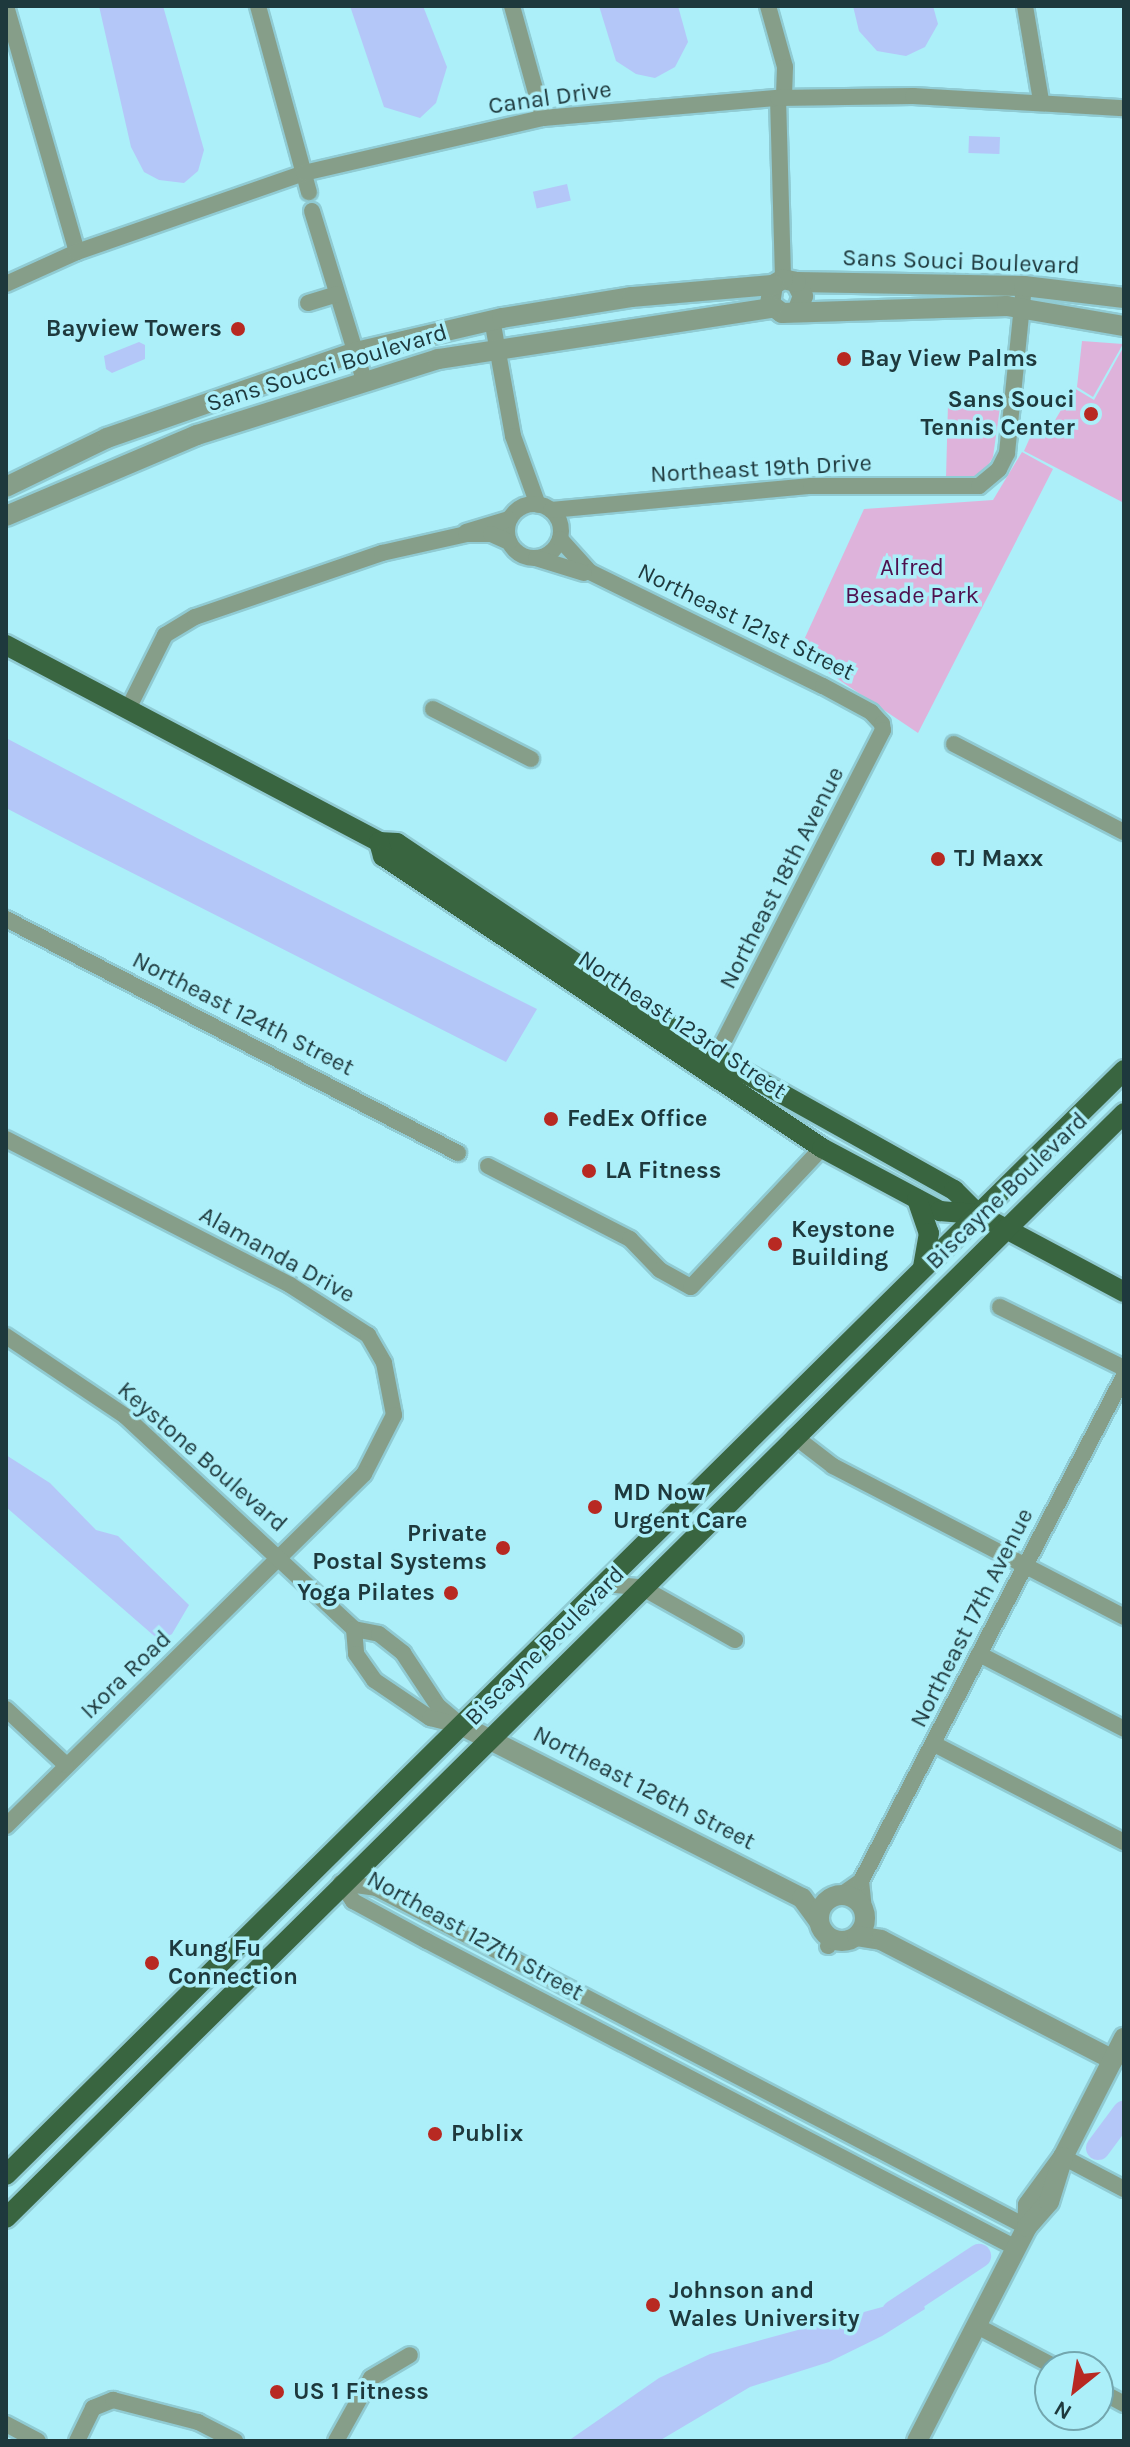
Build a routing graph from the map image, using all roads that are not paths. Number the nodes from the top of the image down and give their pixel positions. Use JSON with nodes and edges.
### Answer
{"nodes":[{"id":1,"x":6,"y":6,"type":"edge"},
{"id":2,"x":258,"y":6,"type":"edge"},
{"id":3,"x":512,"y":6,"type":"edge"},
{"id":4,"x":768,"y":6,"type":"edge"},
{"id":5,"x":1025,"y":6,"type":"edge"},
{"id":6,"x":781,"y":98,"type":"junction"},
{"id":7,"x":1041,"y":101,"type":"junction"},
{"id":8,"x":1124,"y":108,"type":"edge"},
{"id":9,"x":543,"y":118,"type":"junction"},
{"id":10,"x":304,"y":173,"type":"junction"},
{"id":11,"x":309,"y":192,"type":"dead end"},
{"id":12,"x":312,"y":211,"type":"dead end"},
{"id":13,"x":77,"y":252,"type":"junction"},
{"id":14,"x":784,"y":282,"type":"junction"},
{"id":15,"x":6,"y":284,"type":"edge"},
{"id":16,"x":1024,"y":286,"type":"junction"},
{"id":17,"x":337,"y":294,"type":"junction"},
{"id":18,"x":1124,"y":298,"type":"edge"},
{"id":19,"x":308,"y":303,"type":"dead end"},
{"id":20,"x":773,"y":308,"type":"junction"},
{"id":21,"x":1022,"y":308,"type":"junction"},
{"id":22,"x":798,"y":309,"type":"junction"},
{"id":23,"x":492,"y":319,"type":"junction"},
{"id":24,"x":1124,"y":326,"type":"edge"},
{"id":25,"x":498,"y":348,"type":"junction"},
{"id":26,"x":356,"y":352,"type":"junction"},
{"id":27,"x":364,"y":380,"type":"junction"},
{"id":28,"x":520,"y":460,"type":"junction"},
{"id":29,"x":6,"y":487,"type":"edge"},
{"id":30,"x":597,"y":505,"type":"junction"},
{"id":31,"x":544,"y":507,"type":"junction"},
{"id":32,"x":513,"y":515,"type":"junction"},
{"id":33,"x":8,"y":516,"type":"edge"},
{"id":34,"x":466,"y":534,"type":"junction"},
{"id":35,"x":560,"y":535,"type":"junction"},
{"id":36,"x":509,"y":542,"type":"junction"},
{"id":37,"x":536,"y":558,"type":"junction"},
{"id":38,"x":590,"y":572,"type":"junction"},
{"id":39,"x":6,"y":645,"type":"edge"},
{"id":40,"x":128,"y":709,"type":"junction"},
{"id":41,"x":433,"y":709,"type":"dead end"},
{"id":42,"x":878,"y":718,"type":"joint"},
{"id":43,"x":954,"y":744,"type":"dead end"},
{"id":44,"x":531,"y":759,"type":"dead end"},
{"id":45,"x":1124,"y":832,"type":"edge"},
{"id":46,"x":6,"y":919,"type":"edge"},
{"id":47,"x":565,"y":968,"type":"junction"},
{"id":48,"x":611,"y":987,"type":"junction"},
{"id":49,"x":580,"y":988,"type":"junction"},
{"id":50,"x":716,"y":1057,"type":"junction"},
{"id":51,"x":1124,"y":1070,"type":"edge"},
{"id":52,"x":1124,"y":1113,"type":"edge"},
{"id":53,"x":853,"y":1137,"type":"junction"},
{"id":54,"x":6,"y":1139,"type":"edge"},
{"id":55,"x":815,"y":1144,"type":"junction"},
{"id":56,"x":458,"y":1153,"type":"dead end"},
{"id":57,"x":488,"y":1166,"type":"dead end"},
{"id":58,"x":917,"y":1199,"type":"junction"},
{"id":59,"x":978,"y":1214,"type":"junction"},
{"id":60,"x":1005,"y":1229,"type":"junction"},
{"id":61,"x":923,"y":1268,"type":"junction"},
{"id":62,"x":1124,"y":1292,"type":"edge"},
{"id":63,"x":1000,"y":1307,"type":"dead end"},
{"id":64,"x":6,"y":1336,"type":"edge"},
{"id":65,"x":1124,"y":1368,"type":"edge"},
{"id":66,"x":1124,"y":1376,"type":"edge"},
{"id":67,"x":794,"y":1436,"type":"junction"},
{"id":68,"x":281,"y":1560,"type":"junction"},
{"id":69,"x":1025,"y":1566,"type":"junction"},
{"id":70,"x":604,"y":1584,"type":"junction"},
{"id":71,"x":641,"y":1587,"type":"junction"},
{"id":72,"x":1124,"y":1617,"type":"edge"},
{"id":73,"x":354,"y":1629,"type":"junction"},
{"id":74,"x":735,"y":1640,"type":"dead end"},
{"id":75,"x":979,"y":1654,"type":"junction"},
{"id":76,"x":6,"y":1709,"type":"edge"},
{"id":77,"x":461,"y":1725,"type":"junction"},
{"id":78,"x":1124,"y":1729,"type":"edge"},
{"id":79,"x":489,"y":1738,"type":"junction"},
{"id":80,"x":934,"y":1744,"type":"junction"},
{"id":81,"x":66,"y":1765,"type":"junction"},
{"id":82,"x":365,"y":1820,"type":"junction"},
{"id":83,"x":6,"y":1826,"type":"edge"},
{"id":84,"x":1124,"y":1842,"type":"edge"},
{"id":85,"x":308,"y":1876,"type":"junction"},
{"id":86,"x":861,"y":1881,"type":"junction"},
{"id":87,"x":341,"y":1883,"type":"junction"},
{"id":88,"x":836,"y":1896,"type":"junction"},
{"id":89,"x":802,"y":1898,"type":"junction"},
{"id":90,"x":819,"y":1921,"type":"junction"},
{"id":91,"x":862,"y":1922,"type":"junction"},
{"id":92,"x":292,"y":1935,"type":"junction"},
{"id":93,"x":1124,"y":2038,"type":"edge"},
{"id":94,"x":1113,"y":2060,"type":"junction"},
{"id":95,"x":756,"y":2081,"type":"junction"},
{"id":96,"x":734,"y":2099,"type":"junction"},
{"id":97,"x":883,"y":2152,"type":"junction"},
{"id":98,"x":1063,"y":2157,"type":"junction"},
{"id":99,"x":872,"y":2172,"type":"junction"},
{"id":100,"x":6,"y":2175,"type":"edge"},
{"id":101,"x":1124,"y":2189,"type":"edge"},
{"id":102,"x":6,"y":2218,"type":"edge"},
{"id":103,"x":1027,"y":2227,"type":"junction"},
{"id":104,"x":1016,"y":2248,"type":"junction"},
{"id":105,"x":977,"y":2326,"type":"junction"},
{"id":106,"x":410,"y":2355,"type":"dead end"},
{"id":107,"x":1034,"y":2356,"type":"edge"},
{"id":108,"x":6,"y":2424,"type":"edge"},
{"id":109,"x":38,"y":2441,"type":"edge"},
{"id":110,"x":77,"y":2441,"type":"edge"},
{"id":111,"x":235,"y":2441,"type":"edge"},
{"id":112,"x":336,"y":2441,"type":"edge"},
{"id":113,"x":917,"y":2441,"type":"edge"}],
"edges":[{"from":1,"to":13,"type":"street"},
{"from":2,"to":10,"type":"street"},
{"from":3,"to":9,"type":"street"},
{"from":4,"to":6,"type":"street"},
{"from":5,"to":7,"type":"street"},
{"from":6,"to":7,"type":"street","name":"Canal Drive"},
{"from":6,"to":9,"type":"street","name":"Canal Drive"},
{"from":6,"to":14,"type":"street"},
{"from":7,"to":8,"type":"street","name":"Canal Drive"},
{"from":9,"to":10,"type":"street","name":"Canal Drive"},
{"from":10,"to":11,"type":"street"},
{"from":10,"to":13,"type":"street","name":"Canal Drive"},
{"from":12,"to":17,"type":"street"},
{"from":13,"to":15,"type":"street","name":"Canal Drive"},
{"from":14,"to":16,"type":"street","name":"Sans Souci Boulevard"},
{"from":14,"to":20,"type":"street"},
{"from":14,"to":22,"type":"street"},
{"from":14,"to":23,"type":"street","name":"Sans Soucci Boulevard"},
{"from":16,"to":18,"type":"street","name":"Sans Souci Boulevard"},
{"from":16,"to":21,"type":"street"},
{"from":17,"to":19,"type":"street"},
{"from":17,"to":26,"type":"street"},
{"from":20,"to":22,"type":"street"},
{"from":20,"to":25,"type":"street","name":"Sans Soucci Boulevard"},
{"from":21,"to":22,"type":"street","name":"Sans Souci Boulevard"},
{"from":21,"to":24,"type":"street","name":"Sans Souci Boulevard"},
{"from":21,"to":30,"type":"street","name":"Northeast 19th Drive"},
{"from":23,"to":25,"type":"street"},
{"from":23,"to":26,"type":"street","name":"Sans Soucci Boulevard"},
{"from":25,"to":27,"type":"street","name":"Sans Soucci Boulevard"},
{"from":25,"to":28,"type":"street"},
{"from":26,"to":27,"type":"street"},
{"from":26,"to":29,"type":"street","name":"Sans Soucci Boulevard"},
{"from":27,"to":33,"type":"street","name":"Sans Soucci Boulevard"},
{"from":28,"to":31,"type":"street"},
{"from":28,"to":32,"type":"street"},
{"from":30,"to":31,"type":"street","name":"Northeast 19th Drive"},
{"from":30,"to":35,"type":"street"},
{"from":31,"to":32,"type":"street"},
{"from":31,"to":35,"type":"street"},
{"from":32,"to":34,"type":"street"},
{"from":32,"to":36,"type":"street"},
{"from":34,"to":36,"type":"street"},
{"from":34,"to":40,"type":"street"},
{"from":35,"to":37,"type":"street"},
{"from":35,"to":38,"type":"street","name":"Northeast 121st Street"},
{"from":36,"to":37,"type":"street"},
{"from":37,"to":38,"type":"street","name":"Northeast 121st Street"},
{"from":38,"to":42,"type":"street","name":"Northeast 121st Street"},
{"from":39,"to":40,"type":"main road","name":"Northeast 123rd Street"},
{"from":40,"to":47,"type":"main road","name":"Northeast 123rd Street"},
{"from":41,"to":44,"type":"street"},
{"from":42,"to":50,"type":"street","name":"Northeast 18th Avenue"},
{"from":43,"to":45,"type":"street"},
{"from":46,"to":56,"type":"street","name":"Northeast 124th Street"},
{"from":47,"to":48,"type":"main road","name":"Northeast 123rd Street"},
{"from":47,"to":49,"type":"main road","name":"Northeast 123rd Street"},
{"from":48,"to":49,"type":"main road"},
{"from":48,"to":50,"type":"main road","name":"Northeast 123rd Street"},
{"from":49,"to":55,"type":"main road","name":"Northeast 123rd Street"},
{"from":50,"to":53,"type":"main road","name":"Northeast 123rd Street"},
{"from":51,"to":59,"type":"main road","name":"Biscayne Boulevard"},
{"from":52,"to":60,"type":"main road","name":"Biscayne Boulevard"},
{"from":53,"to":55,"type":"main road"},
{"from":53,"to":59,"type":"main road","name":"Northeast 123rd Street"},
{"from":54,"to":68,"type":"street","name":"Alamanda Drive"},
{"from":55,"to":57,"type":"street"},
{"from":55,"to":58,"type":"main road","name":"Northeast 123rd Street"},
{"from":58,"to":59,"type":"main road","name":"Northeast 123rd Street"},
{"from":58,"to":61,"type":"main road"},
{"from":59,"to":60,"type":"main road","name":"Northeast 123rd Street"},
{"from":59,"to":61,"type":"main road","name":"Biscayne Boulevard"},
{"from":60,"to":62,"type":"main road","name":"Northeast 123rd Street"},
{"from":60,"to":67,"type":"main road","name":"Biscayne Boulevard"},
{"from":61,"to":70,"type":"main road","name":"Biscayne Boulevard"},
{"from":63,"to":65,"type":"street"},
{"from":64,"to":68,"type":"street","name":"Keystone Boulevard"},
{"from":66,"to":69,"type":"street","name":"Northeast 17th Avenue"},
{"from":67,"to":69,"type":"street"},
{"from":67,"to":71,"type":"main road","name":"Biscayne Boulevard"},
{"from":68,"to":73,"type":"street","name":"Keystone Boulevard"},
{"from":68,"to":81,"type":"street","name":"Ixora Road"},
{"from":69,"to":72,"type":"street"},
{"from":69,"to":75,"type":"street","name":"Northeast 17th Avenue"},
{"from":70,"to":71,"type":"street"},
{"from":70,"to":77,"type":"main road","name":"Biscayne Boulevard"},
{"from":71,"to":74,"type":"street"},
{"from":71,"to":79,"type":"main road","name":"Biscayne Boulevard"},
{"from":73,"to":77,"type":"street","name":"Keystone Boulevard"},
{"from":73,"to":77,"type":"street"},
{"from":75,"to":78,"type":"street"},
{"from":75,"to":80,"type":"street","name":"Northeast 17th Avenue"},
{"from":76,"to":81,"type":"street"},
{"from":77,"to":79,"type":"street","name":"Northeast 126th Street"},
{"from":77,"to":82,"type":"main road","name":"Biscayne Boulevard"},
{"from":79,"to":87,"type":"main road","name":"Biscayne Boulevard"},
{"from":79,"to":89,"type":"street","name":"Northeast 126th Street"},
{"from":80,"to":84,"type":"street"},
{"from":80,"to":86,"type":"street","name":"Northeast 17th Avenue"},
{"from":81,"to":83,"type":"street","name":"Ixora Road"},
{"from":82,"to":85,"type":"main road","name":"Biscayne Boulevard"},
{"from":82,"to":87,"type":"main road"},
{"from":85,"to":92,"type":"main road"},
{"from":85,"to":100,"type":"main road","name":"Biscayne Boulevard"},
{"from":86,"to":88,"type":"street","name":"Northeast 17th Avenue"},
{"from":86,"to":91,"type":"street"},
{"from":87,"to":92,"type":"main road","name":"Biscayne Boulevard"},
{"from":87,"to":95,"type":"street","name":"Northeast 127th Street"},
{"from":87,"to":96,"type":"street","name":"Northeast 127th Street"},
{"from":88,"to":89,"type":"street","name":"Northeast 126th Street"},
{"from":88,"to":90,"type":"street"},
{"from":88,"to":91,"type":"street"},
{"from":89,"to":90,"type":"street","name":"Northeast 126th Street"},
{"from":90,"to":91,"type":"street","name":"Northeast 126th Street"},
{"from":91,"to":94,"type":"street"},
{"from":92,"to":102,"type":"main road","name":"Biscayne Boulevard"},
{"from":93,"to":94,"type":"street"},
{"from":94,"to":98,"type":"street"},
{"from":95,"to":96,"type":"street"},
{"from":95,"to":97,"type":"street","name":"Northeast 127th Street"},
{"from":96,"to":99,"type":"street","name":"Northeast 127th Street"},
{"from":97,"to":99,"type":"street"},
{"from":97,"to":103,"type":"street","name":"Northeast 127th Street"},
{"from":98,"to":101,"type":"street"},
{"from":98,"to":103,"type":"street"},
{"from":99,"to":104,"type":"street","name":"Northeast 127th Street"},
{"from":103,"to":104,"type":"street"},
{"from":104,"to":105,"type":"street"},
{"from":105,"to":107,"type":"street"},
{"from":105,"to":113,"type":"street"},
{"from":106,"to":112,"type":"street"},
{"from":108,"to":109,"type":"street"},
{"from":110,"to":111,"type":"street"}]}
